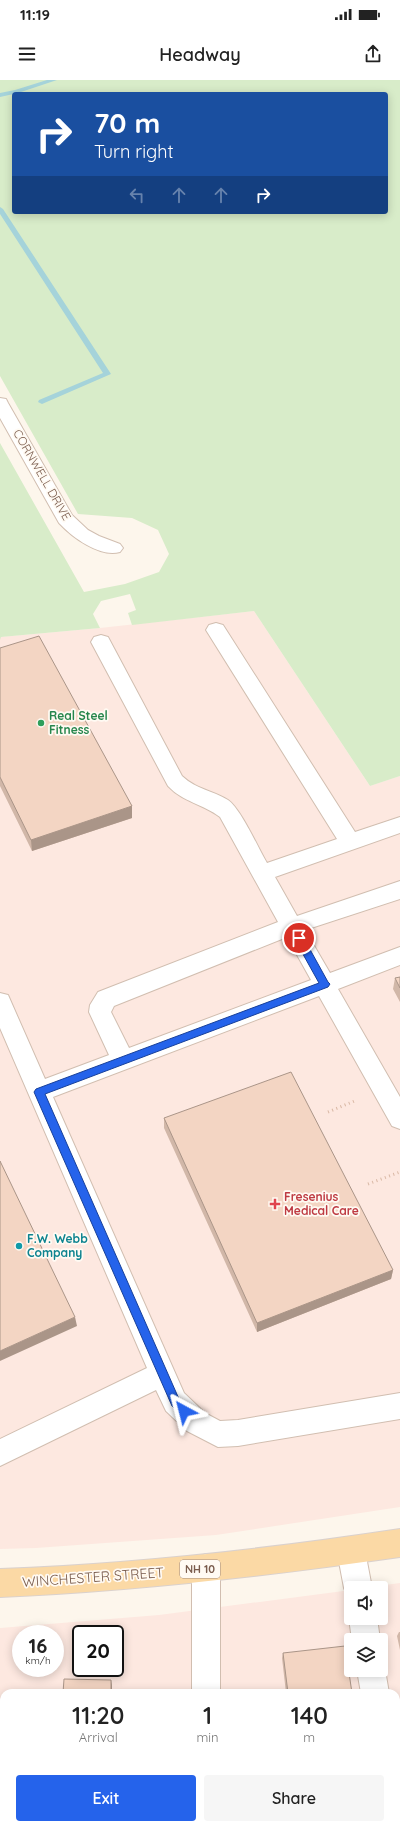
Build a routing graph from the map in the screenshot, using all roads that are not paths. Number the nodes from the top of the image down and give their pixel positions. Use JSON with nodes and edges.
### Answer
{"nodes":[{"id":1,"x":0,"y":403,"type":"edge"},
{"id":2,"x":114,"y":548,"type":"dead end"},
{"id":3,"x":216,"y":630,"type":"dead end"},
{"id":4,"x":101,"y":642,"type":"dead end"},
{"id":5,"x":400,"y":825,"type":"edge"},
{"id":6,"x":350,"y":842,"type":"junction"},
{"id":7,"x":262,"y":873,"type":"junction"},
{"id":8,"x":400,"y":890,"type":"edge"},
{"id":9,"x":292,"y":926,"type":"junction"},
{"id":10,"x":400,"y":956,"type":"edge"},
{"id":11,"x":325,"y":984,"type":"junction"},
{"id":12,"x":0,"y":1002,"type":"edge"},
{"id":13,"x":123,"y":1060,"type":"junction"},
{"id":14,"x":39,"y":1092,"type":"junction"},
{"id":15,"x":400,"y":1119,"type":"edge"},
{"id":16,"x":163,"y":1374,"type":"junction"},
{"id":17,"x":400,"y":1406,"type":"edge"},
{"id":18,"x":0,"y":1453,"type":"edge"},
{"id":19,"x":400,"y":1543,"type":"edge"},
{"id":20,"x":351,"y":1551,"type":"junction"},
{"id":21,"x":206,"y":1568,"type":"junction"},
{"id":22,"x":357,"y":1581,"type":"edge"},
{"id":23,"x":0,"y":1583,"type":"edge"},
{"id":24,"x":373,"y":1677,"type":"edge"},
{"id":25,"x":206,"y":1689,"type":"edge"},
{"id":26,"x":374,"y":1689,"type":"edge"}],
"edges":[{"from":1,"to":2,"type":"street","name":"CORNWELL DRIVE"},
{"from":3,"to":6,"type":"street"},
{"from":4,"to":7,"type":"street"},
{"from":5,"to":6,"type":"street"},
{"from":6,"to":7,"type":"street"},
{"from":7,"to":9,"type":"street"},
{"from":8,"to":9,"type":"street"},
{"from":9,"to":11,"type":"street"},
{"from":9,"to":13,"type":"street"},
{"from":10,"to":11,"type":"street"},
{"from":11,"to":13,"type":"street"},
{"from":11,"to":15,"type":"street"},
{"from":12,"to":14,"type":"street"},
{"from":13,"to":14,"type":"street"},
{"from":14,"to":16,"type":"street"},
{"from":16,"to":17,"type":"street"},
{"from":16,"to":18,"type":"street"},
{"from":19,"to":20,"type":"main road","name":"WINCHESTER STREET","number":"NH 10"},
{"from":20,"to":21,"type":"main road","name":"WINCHESTER STREET","number":"NH 10"},
{"from":20,"to":22,"type":"street"},
{"from":21,"to":23,"type":"main road","name":"WINCHESTER STREET","number":"NH 10"},
{"from":21,"to":25,"type":"street"},
{"from":24,"to":26,"type":"street"}]}
